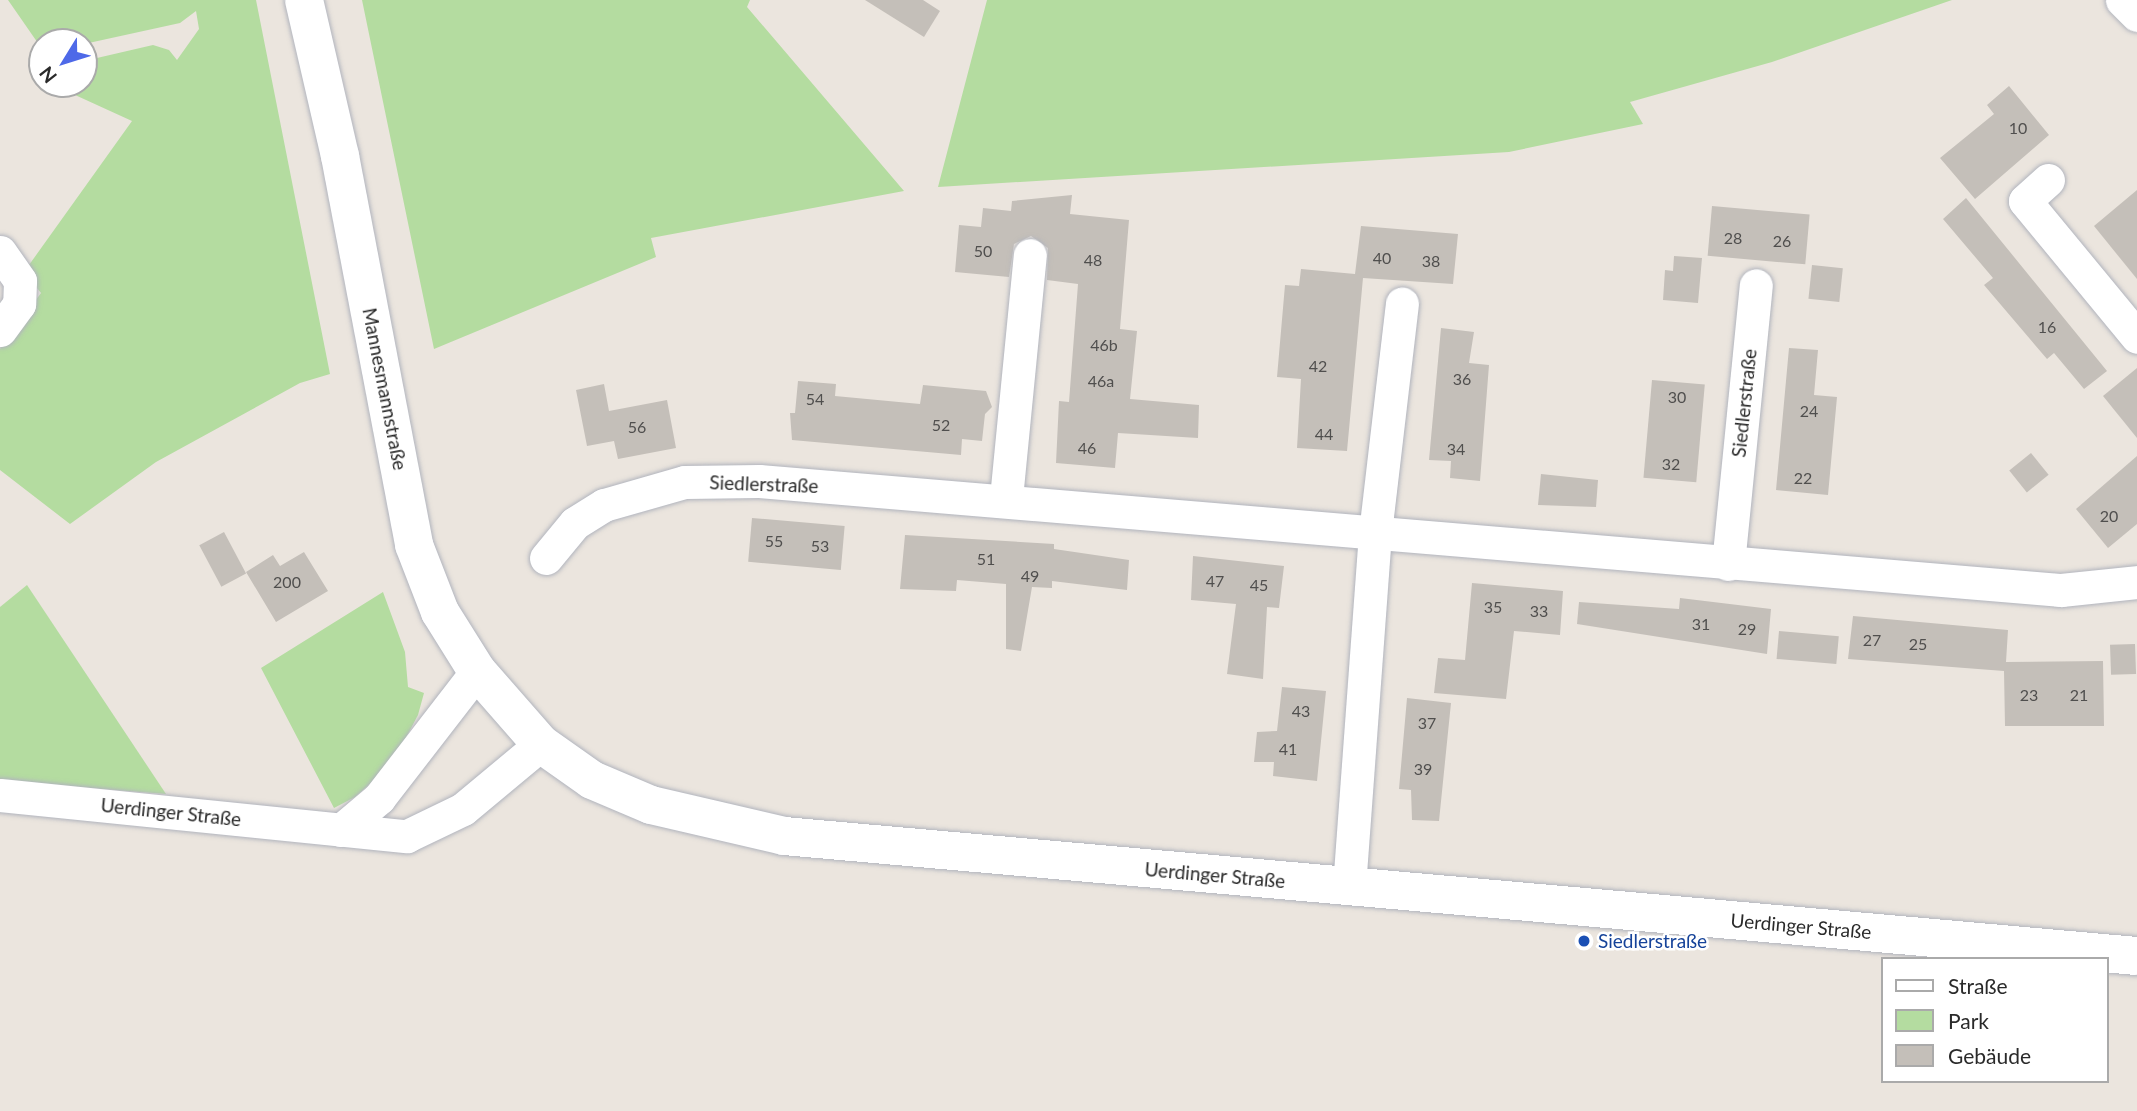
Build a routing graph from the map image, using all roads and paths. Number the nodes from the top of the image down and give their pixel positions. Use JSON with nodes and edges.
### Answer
{"nodes":[{"id":1,"x":304,"y":0,"type":"edge"},
{"id":2,"x":2122,"y":0,"type":"edge"},
{"id":3,"x":2137,"y":15,"type":"edge"},
{"id":4,"x":2048,"y":180,"type":"dead end"},
{"id":5,"x":0,"y":252,"type":"edge"},
{"id":6,"x":1031,"y":255,"type":"dead end"},
{"id":7,"x":1756,"y":285,"type":"dead end"},
{"id":8,"x":1402,"y":304,"type":"dead end"},
{"id":9,"x":0,"y":330,"type":"edge"},
{"id":10,"x":2137,"y":337,"type":"edge"},
{"id":11,"x":1006,"y":498,"type":"junction"},
{"id":12,"x":1375,"y":533,"type":"junction"},
{"id":13,"x":546,"y":558,"type":"dead end"},
{"id":14,"x":1727,"y":564,"type":"junction"},
{"id":15,"x":2137,"y":582,"type":"edge"},
{"id":16,"x":477,"y":671,"type":"junction"},
{"id":17,"x":541,"y":744,"type":"junction"},
{"id":18,"x":0,"y":795,"type":"edge"},
{"id":19,"x":341,"y":830,"type":"junction"},
{"id":20,"x":1349,"y":887,"type":"junction"},
{"id":21,"x":2137,"y":956,"type":"edge"}],
"edges":[{"from":1,"to":16,"type":"main road","name":"Mannesmannstraße"},
{"from":2,"to":3,"type":"street"},
{"from":4,"to":10,"type":"street"},
{"from":5,"to":9,"type":"street"},
{"from":6,"to":11,"type":"street"},
{"from":7,"to":14,"type":"street","name":"Siedlerstraße"},
{"from":8,"to":12,"type":"street"},
{"from":11,"to":12,"type":"street","name":"Siedlerstraße"},
{"from":11,"to":13,"type":"street","name":"Siedlerstraße"},
{"from":12,"to":14,"type":"street","name":"Siedlerstraße"},
{"from":12,"to":20,"type":"street"},
{"from":14,"to":15,"type":"street","name":"Siedlerstraße"},
{"from":16,"to":17,"type":"main road","name":"Mannesmannstraße"},
{"from":16,"to":19,"type":"street"},
{"from":17,"to":19,"type":"street","name":"Uerdinger Straße"},
{"from":17,"to":20,"type":"main road","name":"Uerdinger Straße"},
{"from":18,"to":19,"type":"street","name":"Uerdinger Straße"},
{"from":20,"to":21,"type":"main road","name":"Uerdinger Straße"}]}
